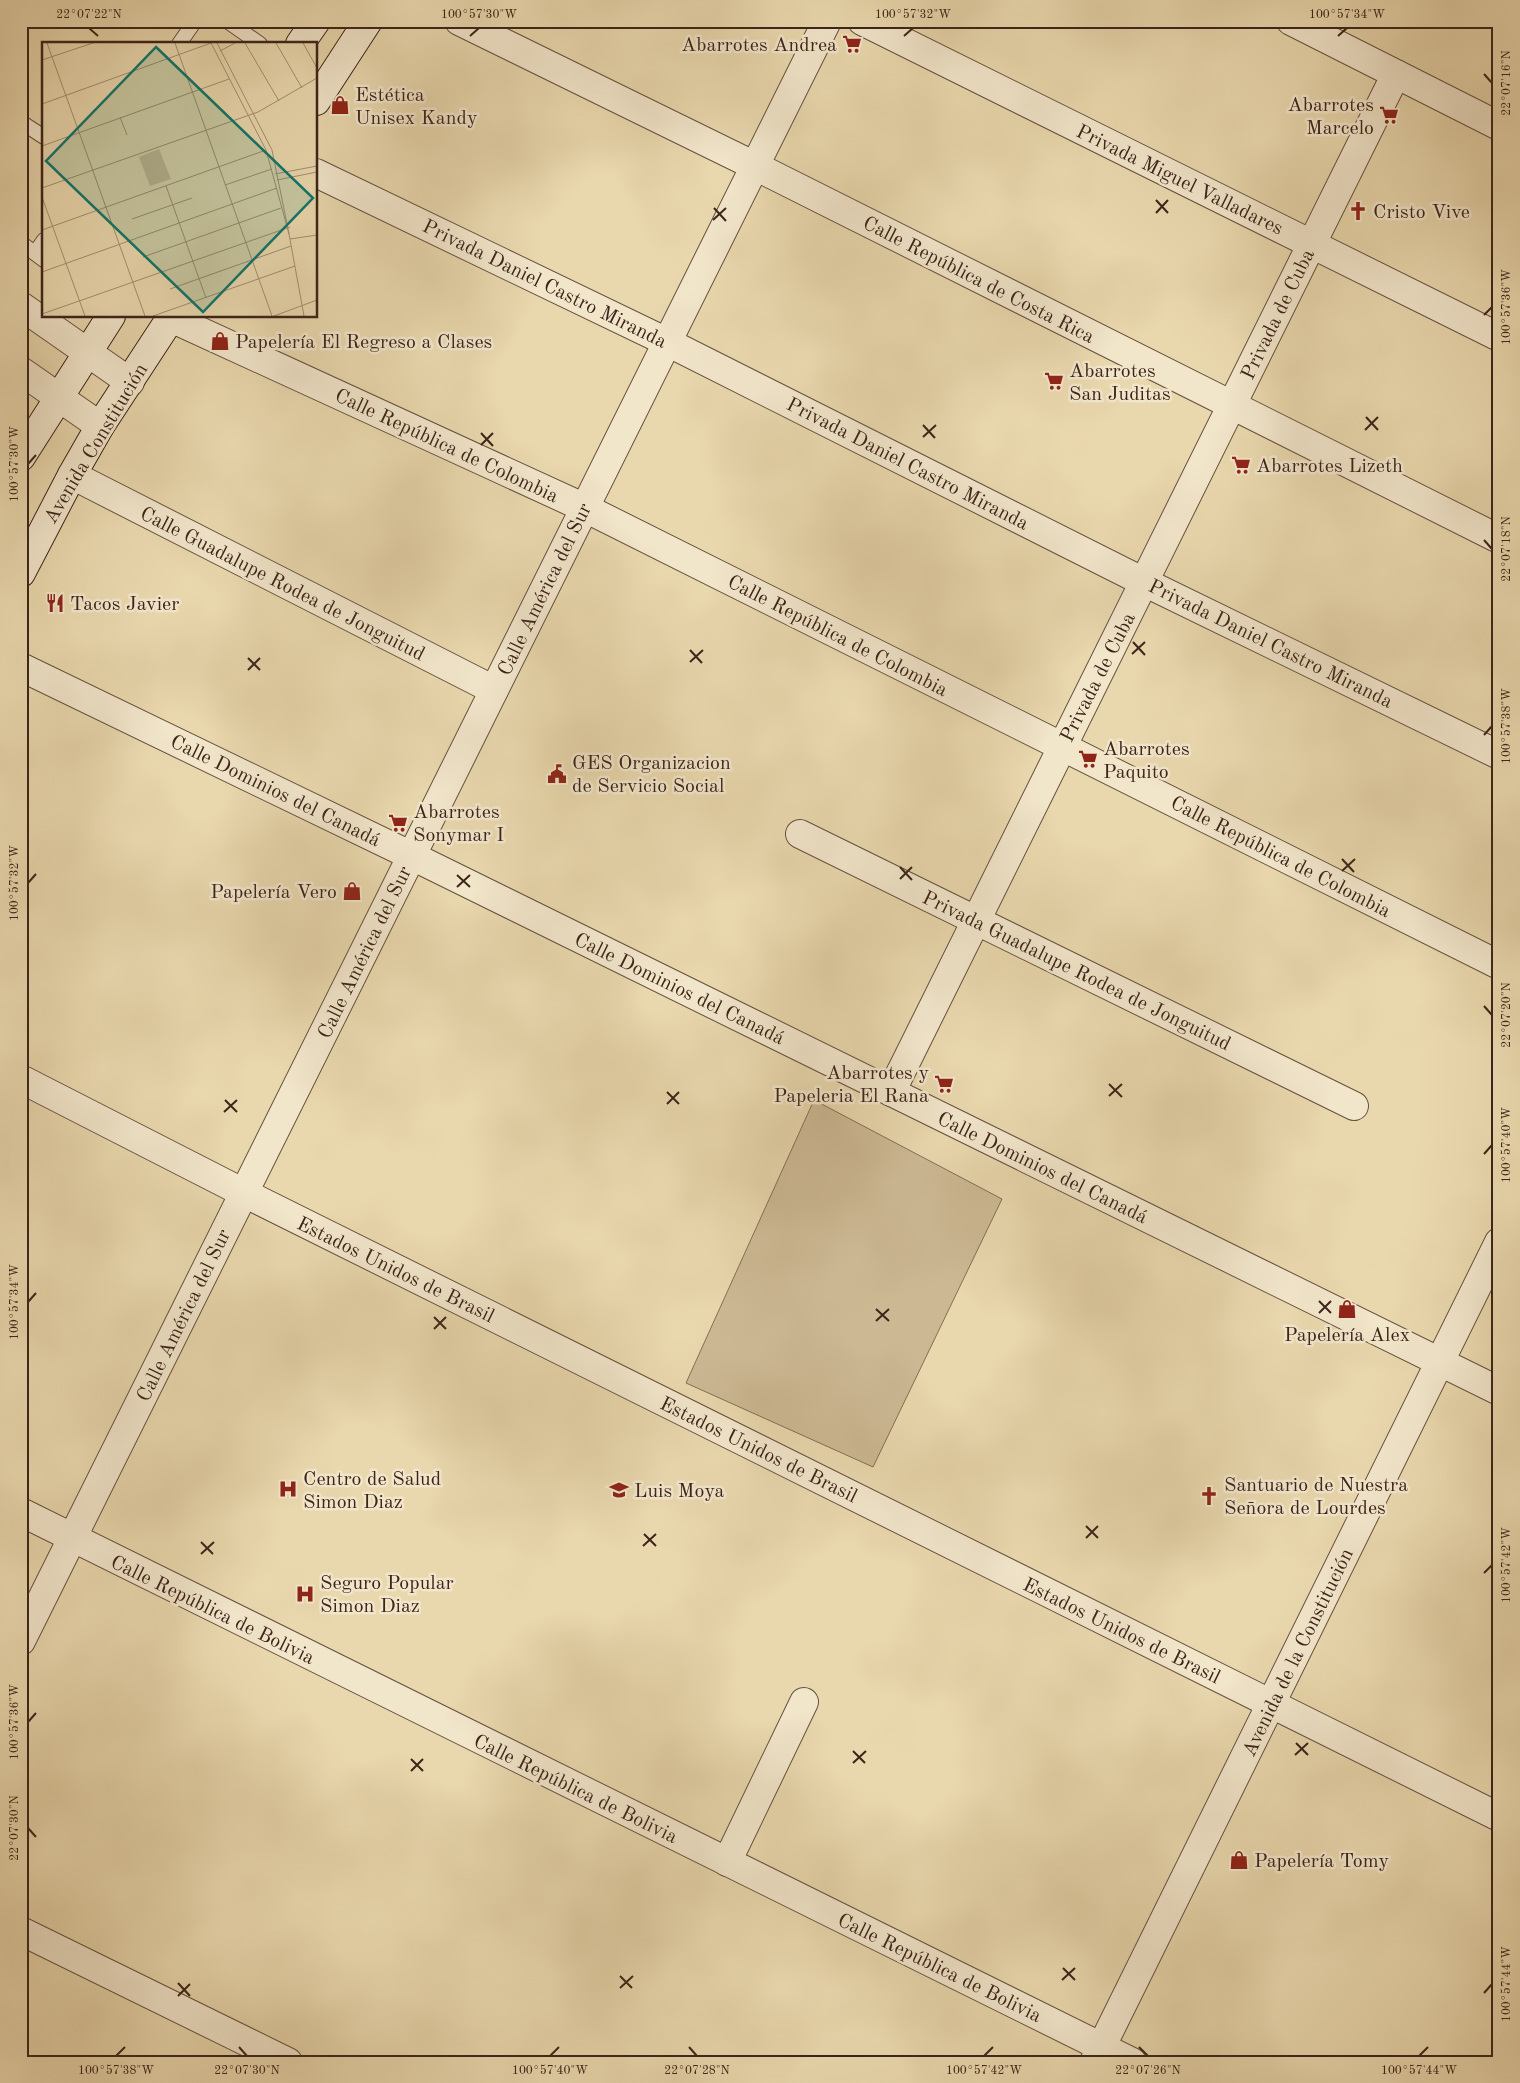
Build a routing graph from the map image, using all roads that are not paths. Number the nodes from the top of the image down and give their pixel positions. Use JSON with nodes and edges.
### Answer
{"nodes":[{"id":1,"x":195,"y":21,"type":"edge"},
{"id":2,"x":227,"y":21,"type":"edge"},
{"id":3,"x":316,"y":21,"type":"edge"},
{"id":4,"x":368,"y":21,"type":"edge"},
{"id":5,"x":459,"y":21,"type":"edge"},
{"id":6,"x":826,"y":21,"type":"edge"},
{"id":7,"x":862,"y":21,"type":"edge"},
{"id":8,"x":1291,"y":21,"type":"edge"},
{"id":9,"x":180,"y":42,"type":"edge"},
{"id":10,"x":257,"y":42,"type":"edge"},
{"id":11,"x":301,"y":42,"type":"edge"},
{"id":12,"x":1396,"y":74,"type":"junction"},
{"id":13,"x":318,"y":98,"type":"edge"},
{"id":14,"x":21,"y":122,"type":"edge"},
{"id":15,"x":1499,"y":126,"type":"edge"},
{"id":16,"x":42,"y":136,"type":"edge"},
{"id":17,"x":755,"y":166,"type":"junction"},
{"id":18,"x":318,"y":174,"type":"edge"},
{"id":19,"x":21,"y":243,"type":"edge"},
{"id":20,"x":1312,"y":244,"type":"junction"},
{"id":21,"x":39,"y":256,"type":"edge"},
{"id":22,"x":21,"y":306,"type":"edge"},
{"id":23,"x":110,"y":318,"type":"edge"},
{"id":24,"x":171,"y":318,"type":"edge"},
{"id":25,"x":174,"y":318,"type":"edge"},
{"id":26,"x":1499,"y":337,"type":"edge"},
{"id":27,"x":667,"y":342,"type":"junction"},
{"id":28,"x":88,"y":353,"type":"junction"},
{"id":29,"x":21,"y":371,"type":"edge"},
{"id":30,"x":130,"y":382,"type":"junction"},
{"id":31,"x":59,"y":398,"type":"junction"},
{"id":32,"x":1232,"y":406,"type":"junction"},
{"id":33,"x":100,"y":426,"type":"junction"},
{"id":34,"x":21,"y":457,"type":"edge"},
{"id":35,"x":72,"y":475,"type":"junction"},
{"id":36,"x":585,"y":508,"type":"junction"},
{"id":37,"x":1499,"y":539,"type":"edge"},
{"id":38,"x":21,"y":573,"type":"edge"},
{"id":39,"x":1144,"y":582,"type":"junction"},
{"id":40,"x":21,"y":667,"type":"edge"},
{"id":41,"x":494,"y":690,"type":"junction"},
{"id":42,"x":1062,"y":747,"type":"junction"},
{"id":43,"x":1499,"y":755,"type":"edge"},
{"id":44,"x":800,"y":834,"type":"dead end"},
{"id":45,"x":412,"y":856,"type":"junction"},
{"id":46,"x":976,"y":920,"type":"junction"},
{"id":47,"x":1499,"y":965,"type":"edge"},
{"id":48,"x":21,"y":1079,"type":"edge"},
{"id":49,"x":891,"y":1092,"type":"junction"},
{"id":50,"x":1354,"y":1106,"type":"dead end"},
{"id":51,"x":244,"y":1194,"type":"junction"},
{"id":52,"x":1499,"y":1242,"type":"edge"},
{"id":53,"x":1440,"y":1362,"type":"junction"},
{"id":54,"x":1499,"y":1391,"type":"edge"},
{"id":55,"x":21,"y":1512,"type":"edge"},
{"id":56,"x":72,"y":1539,"type":"junction"},
{"id":57,"x":21,"y":1641,"type":"edge"},
{"id":58,"x":804,"y":1702,"type":"dead end"},
{"id":59,"x":1271,"y":1704,"type":"junction"},
{"id":60,"x":1499,"y":1817,"type":"edge"},
{"id":61,"x":728,"y":1862,"type":"junction"},
{"id":62,"x":21,"y":1930,"type":"edge"},
{"id":63,"x":1098,"y":2054,"type":"edge"},
{"id":64,"x":288,"y":2062,"type":"edge"},
{"id":65,"x":1132,"y":2062,"type":"edge"}],
"edges":[{"from":1,"to":9,"type":"lane"},
{"from":2,"to":10,"type":"lane"},
{"from":3,"to":11,"type":"street"},
{"from":4,"to":13,"type":"street"},
{"from":5,"to":17,"type":"street","name":"Calle República de Costa Rica"},
{"from":6,"to":17,"type":"street","name":"Calle América del Sur"},
{"from":7,"to":20,"type":"street","name":"Privada Miguel Valladares"},
{"from":8,"to":12,"type":"street"},
{"from":12,"to":15,"type":"street"},
{"from":12,"to":20,"type":"street","name":"Privada de Cuba"},
{"from":14,"to":16,"type":"lane"},
{"from":17,"to":27,"type":"street","name":"Calle América del Sur"},
{"from":17,"to":32,"type":"street","name":"Calle República de Costa Rica"},
{"from":18,"to":27,"type":"street","name":"Privada Daniel Castro Miranda"},
{"from":19,"to":21,"type":"lane"},
{"from":20,"to":26,"type":"street","name":"Privada Miguel Valladares"},
{"from":20,"to":32,"type":"street","name":"Privada de Cuba"},
{"from":22,"to":28,"type":"street"},
{"from":23,"to":28,"type":"street"},
{"from":24,"to":30,"type":"street","name":"Avenida Constitución"},
{"from":25,"to":36,"type":"street","name":"Calle República de Colombia"},
{"from":27,"to":36,"type":"street","name":"Calle América del Sur"},
{"from":27,"to":39,"type":"street","name":"Privada Daniel Castro Miranda"},
{"from":28,"to":30,"type":"street"},
{"from":28,"to":31,"type":"street"},
{"from":29,"to":31,"type":"street"},
{"from":30,"to":33,"type":"street","name":"Avenida Constitución"},
{"from":31,"to":33,"type":"street"},
{"from":31,"to":34,"type":"street"},
{"from":32,"to":37,"type":"street","name":"Calle República de Costa Rica"},
{"from":32,"to":39,"type":"street","name":"Privada de Cuba"},
{"from":33,"to":35,"type":"street","name":"Avenida Constitución"},
{"from":35,"to":38,"type":"street","name":"Avenida Constitución"},
{"from":35,"to":41,"type":"street","name":"Calle Guadalupe Rodea de Jonguitud"},
{"from":36,"to":41,"type":"street","name":"Calle América del Sur"},
{"from":36,"to":42,"type":"street","name":"Calle República de Colombia"},
{"from":39,"to":42,"type":"street","name":"Privada de Cuba"},
{"from":39,"to":43,"type":"street","name":"Privada Daniel Castro Miranda"},
{"from":40,"to":45,"type":"street","name":"Calle Dominios del Canadá"},
{"from":41,"to":45,"type":"street","name":"Calle América del Sur"},
{"from":42,"to":46,"type":"street","name":"Privada de Cuba"},
{"from":42,"to":47,"type":"street","name":"Calle República de Colombia"},
{"from":44,"to":46,"type":"street","name":"Privada Guadalupe Rodea de Jonguitud"},
{"from":45,"to":49,"type":"street","name":"Calle Dominios del Canadá"},
{"from":45,"to":51,"type":"street","name":"Calle América del Sur"},
{"from":46,"to":49,"type":"street","name":"Privada de Cuba"},
{"from":46,"to":50,"type":"street","name":"Privada Guadalupe Rodea de Jonguitud"},
{"from":48,"to":51,"type":"street","name":"Estados Unidos de Brasil"},
{"from":49,"to":53,"type":"street","name":"Calle Dominios del Canadá"},
{"from":51,"to":56,"type":"street","name":"Calle América del Sur"},
{"from":51,"to":59,"type":"street","name":"Estados Unidos de Brasil"},
{"from":52,"to":53,"type":"street","name":"Avenida de la Constitución"},
{"from":53,"to":54,"type":"street","name":"Calle Dominios del Canadá"},
{"from":53,"to":59,"type":"street","name":"Avenida de la Constitución"},
{"from":55,"to":56,"type":"street","name":"Calle República de Bolivia"},
{"from":56,"to":57,"type":"street","name":"Calle América del Sur"},
{"from":56,"to":61,"type":"street","name":"Calle República de Bolivia"},
{"from":58,"to":61,"type":"street"},
{"from":59,"to":60,"type":"street","name":"Estados Unidos de Brasil"},
{"from":59,"to":63,"type":"street","name":"Avenida de la Constitución"},
{"from":61,"to":63,"type":"street","name":"Calle República de Bolivia"},
{"from":62,"to":64,"type":"street"},
{"from":63,"to":65,"type":"street","name":"Calle República de Bolivia"}]}
